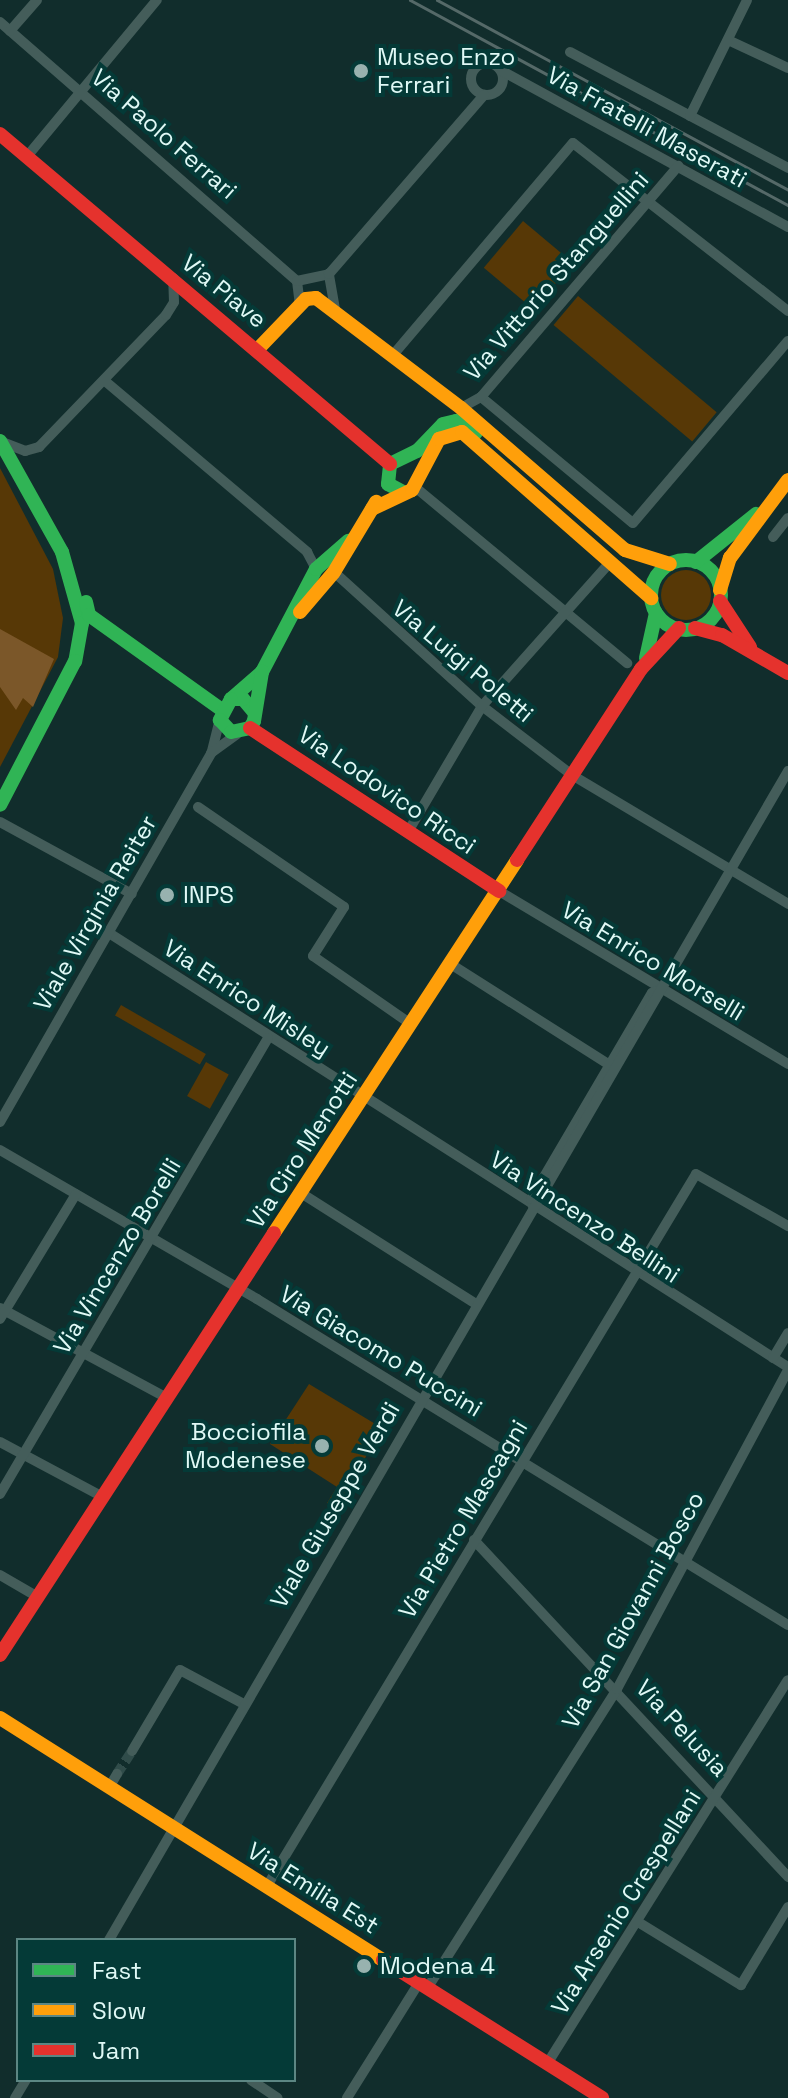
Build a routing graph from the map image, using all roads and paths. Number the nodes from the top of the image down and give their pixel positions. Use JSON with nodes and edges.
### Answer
{"nodes":[{"id":1,"x":37,"y":0,"type":"edge"},
{"id":2,"x":157,"y":0,"type":"edge"},
{"id":3,"x":747,"y":0,"type":"edge"},
{"id":4,"x":0,"y":22,"type":"edge"},
{"id":5,"x":10,"y":31,"type":"junction"},
{"id":6,"x":728,"y":40,"type":"junction"},
{"id":7,"x":570,"y":52,"type":"dead end"},
{"id":8,"x":788,"y":68,"type":"edge"},
{"id":9,"x":502,"y":71,"type":"junction"},
{"id":10,"x":528,"y":86,"type":"junction"},
{"id":11,"x":501,"y":88,"type":"junction"},
{"id":12,"x":79,"y":90,"type":"junction"},
{"id":13,"x":484,"y":95,"type":"junction"},
{"id":14,"x":690,"y":116,"type":"junction"},
{"id":15,"x":0,"y":134,"type":"edge"},
{"id":16,"x":29,"y":154,"type":"junction"},
{"id":17,"x":678,"y":166,"type":"junction"},
{"id":18,"x":788,"y":168,"type":"edge"},
{"id":19,"x":648,"y":203,"type":"junction"},
{"id":20,"x":788,"y":227,"type":"edge"},
{"id":21,"x":329,"y":274,"type":"junction"},
{"id":22,"x":173,"y":278,"type":"junction"},
{"id":23,"x":297,"y":281,"type":"junction"},
{"id":24,"x":300,"y":304,"type":"junction"},
{"id":25,"x":335,"y":309,"type":"junction"},
{"id":26,"x":788,"y":311,"type":"edge"},
{"id":27,"x":788,"y":341,"type":"edge"},
{"id":28,"x":259,"y":348,"type":"junction"},
{"id":29,"x":393,"y":355,"type":"junction"},
{"id":30,"x":105,"y":381,"type":"junction"},
{"id":31,"x":481,"y":397,"type":"junction"},
{"id":32,"x":461,"y":408,"type":"junction"},
{"id":33,"x":0,"y":441,"type":"edge"},
{"id":34,"x":397,"y":462,"type":"junction"},
{"id":35,"x":419,"y":471,"type":"junction"},
{"id":36,"x":386,"y":480,"type":"junction"},
{"id":37,"x":788,"y":480,"type":"edge"},
{"id":38,"x":409,"y":490,"type":"junction"},
{"id":39,"x":771,"y":501,"type":"junction"},
{"id":40,"x":372,"y":509,"type":"junction"},
{"id":41,"x":587,"y":517,"type":"junction"},
{"id":42,"x":788,"y":518,"type":"edge"},
{"id":43,"x":773,"y":537,"type":"dead end"},
{"id":44,"x":348,"y":541,"type":"junction"},
{"id":45,"x":62,"y":552,"type":"junction"},
{"id":46,"x":696,"y":562,"type":"junction"},
{"id":47,"x":320,"y":563,"type":"junction"},
{"id":48,"x":670,"y":564,"type":"junction"},
{"id":49,"x":606,"y":567,"type":"dead end"},
{"id":50,"x":334,"y":572,"type":"junction"},
{"id":51,"x":720,"y":595,"type":"junction"},
{"id":52,"x":651,"y":598,"type":"junction"},
{"id":53,"x":566,"y":611,"type":"junction"},
{"id":54,"x":656,"y":613,"type":"junction"},
{"id":55,"x":297,"y":615,"type":"junction"},
{"id":56,"x":679,"y":628,"type":"junction"},
{"id":57,"x":695,"y":628,"type":"junction"},
{"id":58,"x":755,"y":653,"type":"junction"},
{"id":59,"x":634,"y":666,"type":"junction"},
{"id":60,"x":262,"y":672,"type":"junction"},
{"id":61,"x":788,"y":673,"type":"edge"},
{"id":62,"x":482,"y":706,"type":"junction"},
{"id":63,"x":224,"y":709,"type":"junction"},
{"id":64,"x":254,"y":712,"type":"junction"},
{"id":65,"x":244,"y":731,"type":"junction"},
{"id":66,"x":211,"y":753,"type":"junction"},
{"id":67,"x":788,"y":771,"type":"edge"},
{"id":68,"x":572,"y":775,"type":"junction"},
{"id":69,"x":0,"y":805,"type":"edge"},
{"id":70,"x":198,"y":807,"type":"dead end"},
{"id":71,"x":0,"y":822,"type":"edge"},
{"id":72,"x":409,"y":830,"type":"junction"},
{"id":73,"x":731,"y":870,"type":"junction"},
{"id":74,"x":499,"y":891,"type":"junction"},
{"id":75,"x":132,"y":894,"type":"junction"},
{"id":76,"x":788,"y":904,"type":"edge"},
{"id":77,"x":109,"y":933,"type":"junction"},
{"id":78,"x":449,"y":963,"type":"junction"},
{"id":79,"x":661,"y":989,"type":"junction"},
{"id":80,"x":411,"y":1024,"type":"junction"},
{"id":81,"x":268,"y":1038,"type":"junction"},
{"id":82,"x":788,"y":1064,"type":"edge"},
{"id":83,"x":614,"y":1068,"type":"junction"},
{"id":84,"x":363,"y":1097,"type":"junction"},
{"id":85,"x":0,"y":1122,"type":"edge"},
{"id":86,"x":0,"y":1150,"type":"edge"},
{"id":87,"x":301,"y":1193,"type":"junction"},
{"id":88,"x":76,"y":1194,"type":"junction"},
{"id":89,"x":533,"y":1206,"type":"junction"},
{"id":90,"x":788,"y":1226,"type":"edge"},
{"id":91,"x":152,"y":1238,"type":"junction"},
{"id":92,"x":635,"y":1275,"type":"junction"},
{"id":93,"x":239,"y":1288,"type":"junction"},
{"id":94,"x":474,"y":1303,"type":"junction"},
{"id":95,"x":2,"y":1313,"type":"edge"},
{"id":96,"x":788,"y":1333,"type":"edge"},
{"id":97,"x":83,"y":1352,"type":"junction"},
{"id":98,"x":773,"y":1358,"type":"junction"},
{"id":99,"x":788,"y":1368,"type":"edge"},
{"id":100,"x":167,"y":1398,"type":"junction"},
{"id":101,"x":419,"y":1398,"type":"junction"},
{"id":102,"x":0,"y":1442,"type":"edge"},
{"id":103,"x":23,"y":1454,"type":"junction"},
{"id":104,"x":520,"y":1460,"type":"junction"},
{"id":105,"x":0,"y":1494,"type":"edge"},
{"id":106,"x":103,"y":1497,"type":"junction"},
{"id":107,"x":474,"y":1540,"type":"junction"},
{"id":108,"x":681,"y":1562,"type":"junction"},
{"id":109,"x":0,"y":1575,"type":"edge"},
{"id":110,"x":38,"y":1597,"type":"junction"},
{"id":111,"x":788,"y":1625,"type":"edge"},
{"id":112,"x":0,"y":1655,"type":"edge"},
{"id":113,"x":788,"y":1680,"type":"edge"},
{"id":114,"x":617,"y":1689,"type":"junction"},
{"id":115,"x":244,"y":1704,"type":"junction"},
{"id":116,"x":0,"y":1718,"type":"edge"},
{"id":117,"x":132,"y":1751,"type":"tunnel mouth"},
{"id":118,"x":717,"y":1794,"type":"junction"},
{"id":119,"x":174,"y":1825,"type":"junction"},
{"id":120,"x":788,"y":1877,"type":"edge"},
{"id":121,"x":267,"y":1886,"type":"junction"},
{"id":122,"x":788,"y":1907,"type":"edge"},
{"id":123,"x":638,"y":1922,"type":"junction"},
{"id":124,"x":110,"y":1938,"type":"edge"},
{"id":125,"x":424,"y":1984,"type":"junction"},
{"id":126,"x":547,"y":2064,"type":"junction"},
{"id":127,"x":254,"y":2082,"type":"edge"},
{"id":128,"x":278,"y":2098,"type":"edge"},
{"id":129,"x":347,"y":2098,"type":"edge"},
{"id":130,"x":602,"y":2098,"type":"edge"}],
"edges":[{"from":1,"to":5,"type":"street"},
{"from":2,"to":12,"type":"street"},
{"from":3,"to":6,"type":"street"},
{"from":4,"to":5,"type":"street","name":"Via Paolo Ferrari"},
{"from":5,"to":12,"type":"street","name":"Via Paolo Ferrari"},
{"from":6,"to":8,"type":"street"},
{"from":6,"to":14,"type":"street"},
{"from":7,"to":14,"type":"street"},
{"from":9,"to":10,"type":"street","name":"Via Fratelli Maserati"},
{"from":9,"to":11,"type":"street"},
{"from":9,"to":13,"type":"street"},
{"from":10,"to":11,"type":"street","name":"Via Fratelli Maserati"},
{"from":10,"to":17,"type":"street","name":"Via Fratelli Maserati"},
{"from":11,"to":13,"type":"street"},
{"from":12,"to":16,"type":"street"},
{"from":12,"to":23,"type":"street","name":"Via Paolo Ferrari"},
{"from":13,"to":21,"type":"street"},
{"from":14,"to":18,"type":"street"},
{"from":15,"to":16,"type":"street","name":"Via Piave"},
{"from":16,"to":22,"type":"street","name":"Via Piave"},
{"from":17,"to":19,"type":"street","name":"Via Vittorio Stanguellini"},
{"from":17,"to":20,"type":"street","name":"Via Fratelli Maserati"},
{"from":19,"to":26,"type":"street"},
{"from":19,"to":29,"type":"street"},
{"from":19,"to":31,"type":"street","name":"Via Vittorio Stanguellini"},
{"from":21,"to":23,"type":"street"},
{"from":21,"to":25,"type":"street"},
{"from":22,"to":28,"type":"street","name":"Via Piave"},
{"from":22,"to":30,"type":"street"},
{"from":23,"to":24,"type":"street"},
{"from":24,"to":25,"type":"street"},
{"from":24,"to":28,"type":"street"},
{"from":25,"to":29,"type":"street"},
{"from":27,"to":31,"type":"street"},
{"from":28,"to":34,"type":"street","name":"Via Piave"},
{"from":29,"to":32,"type":"street"},
{"from":30,"to":33,"type":"street"},
{"from":30,"to":47,"type":"street"},
{"from":31,"to":32,"type":"street","name":"Via Vittorio Stanguellini"},
{"from":32,"to":41,"type":"street"},
{"from":33,"to":45,"type":"street"},
{"from":34,"to":35,"type":"street","name":"Via Piave"},
{"from":34,"to":36,"type":"street"},
{"from":34,"to":41,"type":"street"},
{"from":35,"to":38,"type":"street"},
{"from":35,"to":52,"type":"street"},
{"from":36,"to":38,"type":"street"},
{"from":36,"to":40,"type":"street"},
{"from":37,"to":39,"type":"street"},
{"from":38,"to":40,"type":"street"},
{"from":38,"to":53,"type":"street"},
{"from":39,"to":46,"type":"street"},
{"from":39,"to":51,"type":"street"},
{"from":40,"to":44,"type":"street"},
{"from":41,"to":48,"type":"street"},
{"from":42,"to":43,"type":"street"},
{"from":44,"to":47,"type":"street"},
{"from":44,"to":50,"type":"street"},
{"from":45,"to":63,"type":"street"},
{"from":45,"to":69,"type":"street"},
{"from":46,"to":48,"type":"street"},
{"from":46,"to":51,"type":"street"},
{"from":47,"to":55,"type":"street"},
{"from":48,"to":52,"type":"street"},
{"from":49,"to":53,"type":"street"},
{"from":50,"to":55,"type":"street"},
{"from":50,"to":62,"type":"street","name":"Via Luigi Poletti"},
{"from":51,"to":57,"type":"street"},
{"from":51,"to":58,"type":"street"},
{"from":52,"to":54,"type":"street"},
{"from":53,"to":59,"type":"street"},
{"from":53,"to":62,"type":"street"},
{"from":54,"to":56,"type":"street"},
{"from":54,"to":59,"type":"street","name":"Via Ciro Menotti"},
{"from":55,"to":60,"type":"street"},
{"from":56,"to":57,"type":"street"},
{"from":56,"to":59,"type":"street","name":"Via Ciro Menotti"},
{"from":57,"to":58,"type":"street"},
{"from":58,"to":61,"type":"street"},
{"from":59,"to":68,"type":"street","name":"Via Ciro Menotti"},
{"from":60,"to":63,"type":"street"},
{"from":60,"to":64,"type":"street"},
{"from":62,"to":68,"type":"street","name":"Via Luigi Poletti"},
{"from":62,"to":72,"type":"street"},
{"from":63,"to":64,"type":"street"},
{"from":63,"to":65,"type":"street"},
{"from":63,"to":66,"type":"street"},
{"from":64,"to":65,"type":"street"},
{"from":65,"to":66,"type":"street","name":"Viale Virginia Reiter"},
{"from":65,"to":72,"type":"street","name":"Via Lodovico Ricci"},
{"from":66,"to":75,"type":"street","name":"Viale Virginia Reiter"},
{"from":67,"to":73,"type":"street","name":"Viale Giuseppe Verdi"},
{"from":68,"to":73,"type":"street","name":"Via Luigi Poletti"},
{"from":68,"to":74,"type":"street","name":"Via Ciro Menotti"},
{"from":70,"to":80,"type":"street"},
{"from":71,"to":75,"type":"street"},
{"from":72,"to":74,"type":"street","name":"Via Lodovico Ricci"},
{"from":73,"to":76,"type":"street","name":"Via Luigi Poletti"},
{"from":73,"to":79,"type":"street","name":"Viale Giuseppe Verdi"},
{"from":74,"to":78,"type":"street","name":"Via Ciro Menotti"},
{"from":74,"to":79,"type":"street","name":"Via Enrico Morselli"},
{"from":75,"to":77,"type":"street","name":"Viale Virginia Reiter"},
{"from":77,"to":81,"type":"street","name":"Via Enrico Misley"},
{"from":77,"to":85,"type":"street","name":"Viale Virginia Reiter"},
{"from":78,"to":80,"type":"street","name":"Via Ciro Menotti"},
{"from":78,"to":83,"type":"street"},
{"from":79,"to":82,"type":"street","name":"Via Enrico Morselli"},
{"from":79,"to":83,"type":"street","name":"Viale Giuseppe Verdi"},
{"from":80,"to":84,"type":"street","name":"Via Ciro Menotti"},
{"from":81,"to":84,"type":"street","name":"Via Enrico Misley"},
{"from":81,"to":91,"type":"street","name":"Via Vincenzo Borelli"},
{"from":83,"to":89,"type":"street","name":"Viale Giuseppe Verdi"},
{"from":84,"to":87,"type":"street","name":"Via Ciro Menotti"},
{"from":84,"to":89,"type":"street","name":"Via Vincenzo Bellini"},
{"from":86,"to":88,"type":"street","name":"Via Giacomo Puccini"},
{"from":87,"to":93,"type":"street","name":"Via Ciro Menotti"},
{"from":87,"to":94,"type":"street"},
{"from":88,"to":91,"type":"street","name":"Via Giacomo Puccini"},
{"from":88,"to":95,"type":"street"},
{"from":89,"to":92,"type":"street","name":"Via Vincenzo Bellini"},
{"from":89,"to":94,"type":"street","name":"Viale Giuseppe Verdi"},
{"from":90,"to":92,"type":"street","name":"Via Pietro Mascagni"},
{"from":91,"to":93,"type":"street","name":"Via Giacomo Puccini"},
{"from":91,"to":97,"type":"street","name":"Via Vincenzo Borelli"},
{"from":92,"to":98,"type":"street","name":"Via Vincenzo Bellini"},
{"from":92,"to":104,"type":"street","name":"Via Pietro Mascagni"},
{"from":93,"to":100,"type":"street","name":"Via Ciro Menotti"},
{"from":93,"to":101,"type":"street","name":"Via Giacomo Puccini"},
{"from":94,"to":101,"type":"street","name":"Viale Giuseppe Verdi"},
{"from":95,"to":97,"type":"street"},
{"from":96,"to":98,"type":"street"},
{"from":97,"to":100,"type":"street"},
{"from":97,"to":103,"type":"street","name":"Via Vincenzo Borelli"},
{"from":98,"to":99,"type":"street","name":"Via Vincenzo Bellini"},
{"from":99,"to":108,"type":"street","name":"Via San Giovanni Bosco"},
{"from":100,"to":106,"type":"street","name":"Via Ciro Menotti"},
{"from":101,"to":104,"type":"street","name":"Via Giacomo Puccini"},
{"from":101,"to":115,"type":"street","name":"Viale Giuseppe Verdi"},
{"from":102,"to":103,"type":"street"},
{"from":103,"to":105,"type":"street","name":"Via Vincenzo Borelli"},
{"from":103,"to":106,"type":"street"},
{"from":104,"to":107,"type":"street","name":"Via Pietro Mascagni"},
{"from":104,"to":108,"type":"street","name":"Via Giacomo Puccini"},
{"from":106,"to":110,"type":"street","name":"Via Ciro Menotti"},
{"from":107,"to":114,"type":"street","name":"Via Pelusia"},
{"from":107,"to":121,"type":"street","name":"Via Pietro Mascagni"},
{"from":108,"to":111,"type":"street","name":"Via Giacomo Puccini"},
{"from":108,"to":114,"type":"street","name":"Via San Giovanni Bosco"},
{"from":109,"to":110,"type":"street"},
{"from":110,"to":112,"type":"street","name":"Via Ciro Menotti"},
{"from":113,"to":118,"type":"street","name":"Via Arsenio Crespellani"},
{"from":114,"to":118,"type":"street","name":"Via Pelusia"},
{"from":114,"to":125,"type":"street","name":"Via San Giovanni Bosco"},
{"from":115,"to":117,"type":"street"},
{"from":115,"to":119,"type":"street","name":"Viale Giuseppe Verdi"},
{"from":116,"to":119,"type":"street","name":"Via Emilia Est"},
{"from":118,"to":120,"type":"street","name":"Via Pelusia"},
{"from":118,"to":123,"type":"street","name":"Via Arsenio Crespellani"},
{"from":119,"to":121,"type":"street","name":"Via Emilia Est"},
{"from":119,"to":124,"type":"street","name":"Viale Giuseppe Verdi"},
{"from":121,"to":125,"type":"street","name":"Via Emilia Est"},
{"from":122,"to":123,"type":"street"},
{"from":123,"to":126,"type":"street","name":"Via Arsenio Crespellani"},
{"from":125,"to":126,"type":"street","name":"Via Emilia Est"},
{"from":125,"to":129,"type":"street","name":"Via San Giovanni Bosco"},
{"from":126,"to":130,"type":"street","name":"Via Emilia Est"},
{"from":127,"to":128,"type":"street"}]}
